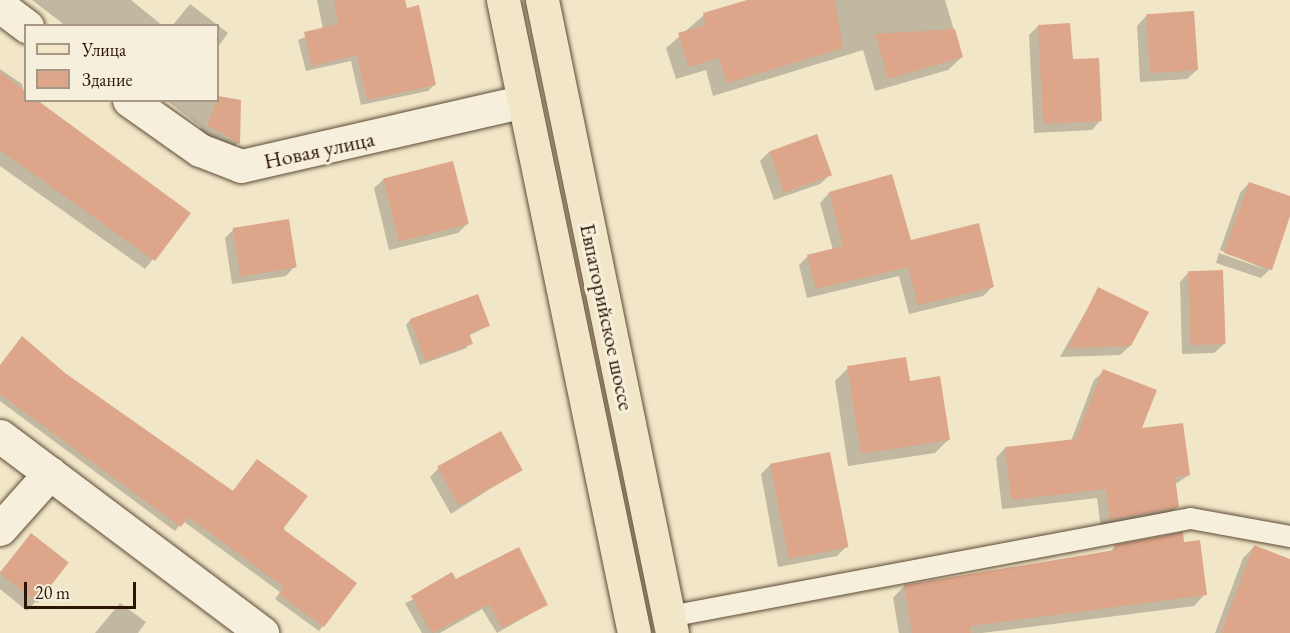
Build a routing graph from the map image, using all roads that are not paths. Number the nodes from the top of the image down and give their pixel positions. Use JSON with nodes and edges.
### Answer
{"nodes":[{"id":1,"x":503,"y":0,"type":"edge"},
{"id":2,"x":542,"y":0,"type":"edge"},
{"id":3,"x":0,"y":6,"type":"edge"},
{"id":4,"x":24,"y":24,"type":"edge"},
{"id":5,"x":524,"y":101,"type":"junction"},
{"id":6,"x":132,"y":102,"type":"edge"},
{"id":7,"x":0,"y":436,"type":"edge"},
{"id":8,"x":50,"y":473,"type":"junction"},
{"id":9,"x":0,"y":529,"type":"edge"},
{"id":10,"x":1290,"y":536,"type":"edge"},
{"id":11,"x":670,"y":625,"type":"edge"},
{"id":12,"x":262,"y":633,"type":"edge"},
{"id":13,"x":634,"y":633,"type":"edge"}],
"edges":[{"from":1,"to":5,"type":"main road","name":"Евпаторийское шоссе"},
{"from":2,"to":11,"type":"main road","name":"Евпаторийское шоссе"},
{"from":3,"to":4,"type":"street"},
{"from":5,"to":6,"type":"street","name":"Новая улица"},
{"from":5,"to":13,"type":"main road","name":"Евпаторийское шоссе"},
{"from":7,"to":8,"type":"street"},
{"from":8,"to":9,"type":"street"},
{"from":8,"to":12,"type":"street"},
{"from":10,"to":11,"type":"lane"}]}
